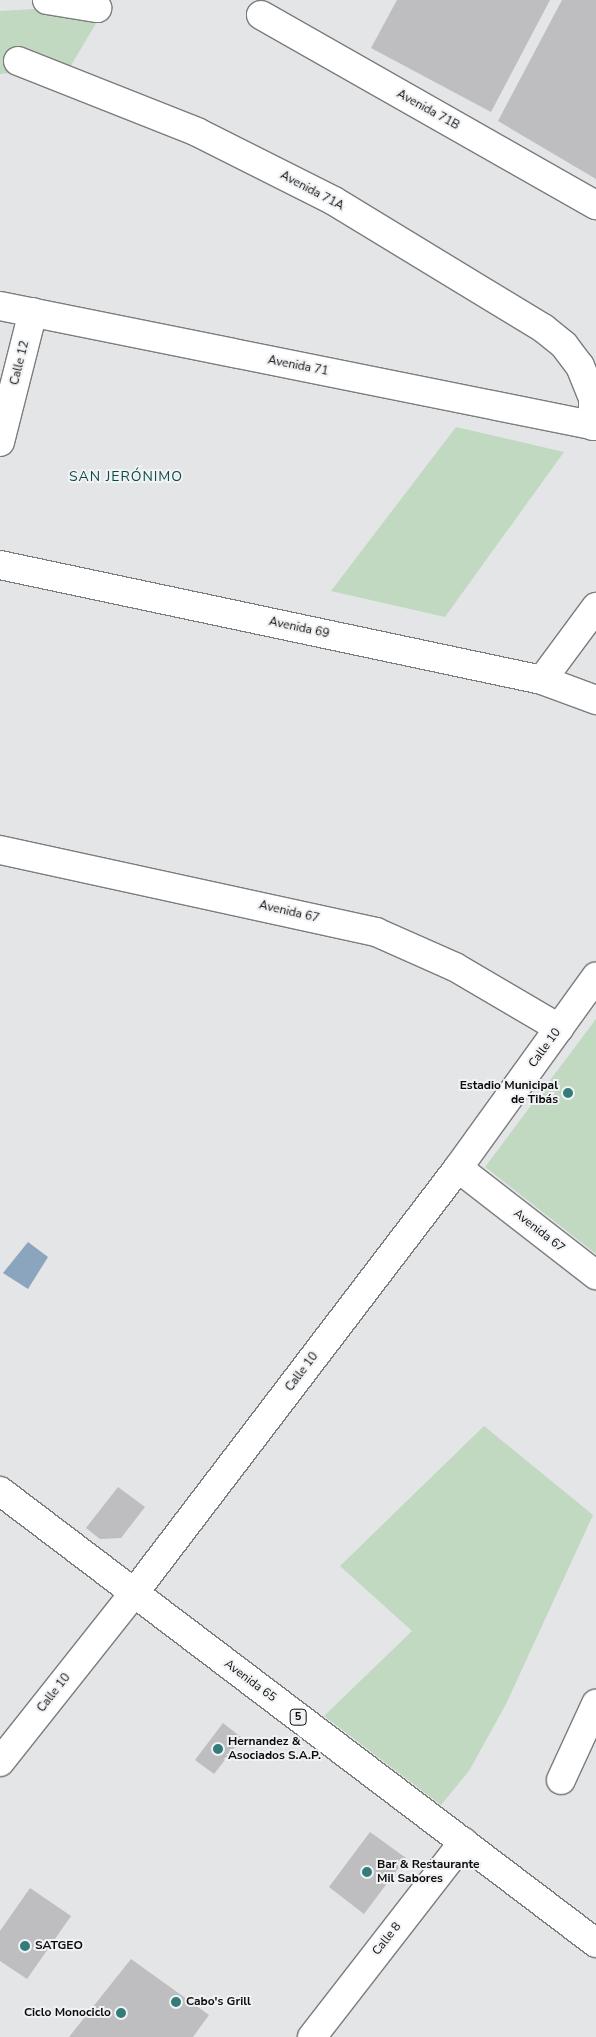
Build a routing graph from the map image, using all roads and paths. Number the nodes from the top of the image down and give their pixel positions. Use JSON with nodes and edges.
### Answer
{"nodes":[{"id":1,"x":48,"y":0,"type":"edge"},
{"id":2,"x":97,"y":8,"type":"dead end"},
{"id":3,"x":261,"y":15,"type":"dead end"},
{"id":4,"x":18,"y":61,"type":"dead end"},
{"id":5,"x":596,"y":205,"type":"edge"},
{"id":6,"x":0,"y":306,"type":"edge"},
{"id":7,"x":33,"y":312,"type":"junction"},
{"id":8,"x":595,"y":426,"type":"edge"},
{"id":9,"x":0,"y":442,"type":"edge"},
{"id":10,"x":0,"y":565,"type":"edge"},
{"id":11,"x":596,"y":608,"type":"edge"},
{"id":12,"x":542,"y":680,"type":"junction"},
{"id":13,"x":596,"y":700,"type":"edge"},
{"id":14,"x":0,"y":850,"type":"edge"},
{"id":15,"x":596,"y":977,"type":"edge"},
{"id":16,"x":559,"y":1028,"type":"junction"},
{"id":17,"x":458,"y":1168,"type":"junction"},
{"id":18,"x":596,"y":1275,"type":"edge"},
{"id":19,"x":0,"y":1491,"type":"edge"},
{"id":20,"x":134,"y":1592,"type":"junction"},
{"id":21,"x":596,"y":1704,"type":"edge"},
{"id":22,"x":0,"y":1762,"type":"edge"},
{"id":23,"x":561,"y":1780,"type":"dead end"},
{"id":24,"x":463,"y":1842,"type":"junction"},
{"id":25,"x":596,"y":1943,"type":"edge"},
{"id":26,"x":312,"y":2037,"type":"edge"}],
"edges":[{"from":1,"to":2,"type":"street"},
{"from":3,"to":5,"type":"street","name":"Avenida 71B"},
{"from":4,"to":8,"type":"street","name":"Avenida 71A"},
{"from":6,"to":7,"type":"street","name":"Avenida 71"},
{"from":7,"to":8,"type":"street","name":"Avenida 71"},
{"from":7,"to":9,"type":"street","name":"Calle 12"},
{"from":10,"to":12,"type":"street","name":"Avenida 69"},
{"from":11,"to":12,"type":"street"},
{"from":12,"to":13,"type":"street","name":"Avenida 69"},
{"from":14,"to":16,"type":"street","name":"Avenida 67"},
{"from":15,"to":16,"type":"street","name":"Calle 10"},
{"from":16,"to":17,"type":"street","name":"Calle 10"},
{"from":17,"to":18,"type":"street","name":"Avenida 67"},
{"from":17,"to":20,"type":"street","name":"Calle 10"},
{"from":19,"to":20,"type":"street","name":"Avenida 65","number":"5"},
{"from":20,"to":22,"type":"street","name":"Calle 10"},
{"from":20,"to":24,"type":"street","name":"Avenida 65","number":"5"},
{"from":21,"to":23,"type":"street"},
{"from":24,"to":25,"type":"street","name":"Avenida 65","number":"5"},
{"from":24,"to":26,"type":"street","name":"Calle 8"}]}
